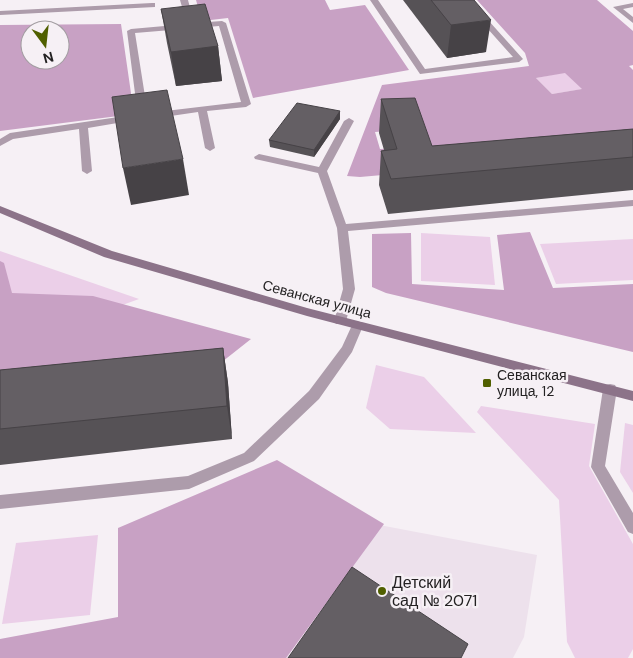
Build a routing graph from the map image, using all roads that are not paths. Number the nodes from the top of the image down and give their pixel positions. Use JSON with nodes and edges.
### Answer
{"nodes":[{"id":1,"x":184,"y":0,"type":"edge"},
{"id":2,"x":374,"y":0,"type":"edge"},
{"id":3,"x":466,"y":0,"type":"edge"},
{"id":4,"x":152,"y":5,"type":"dead end"},
{"id":5,"x":633,"y":5,"type":"edge"},
{"id":6,"x":0,"y":13,"type":"edge"},
{"id":7,"x":633,"y":21,"type":"edge"},
{"id":8,"x":191,"y":26,"type":"junction"},
{"id":9,"x":202,"y":109,"type":"junction"},
{"id":10,"x":143,"y":117,"type":"junction"},
{"id":11,"x":349,"y":121,"type":"dead end"},
{"id":12,"x":83,"y":126,"type":"junction"},
{"id":13,"x":0,"y":143,"type":"edge"},
{"id":14,"x":210,"y":148,"type":"dead end"},
{"id":15,"x":258,"y":157,"type":"dead end"},
{"id":16,"x":87,"y":171,"type":"dead end"},
{"id":17,"x":322,"y":171,"type":"junction"},
{"id":18,"x":633,"y":203,"type":"edge"},
{"id":19,"x":0,"y":209,"type":"edge"},
{"id":20,"x":342,"y":228,"type":"junction"},
{"id":21,"x":340,"y":321,"type":"junction"},
{"id":22,"x":357,"y":326,"type":"junction"},
{"id":23,"x":610,"y":389,"type":"junction"},
{"id":24,"x":633,"y":396,"type":"edge"},
{"id":25,"x":0,"y":502,"type":"edge"},
{"id":26,"x":633,"y":526,"type":"edge"}],
"edges":[{"from":1,"to":8,"type":"lane"},
{"from":2,"to":3,"type":"lane"},
{"from":4,"to":6,"type":"lane"},
{"from":5,"to":7,"type":"lane"},
{"from":8,"to":9,"type":"lane"},
{"from":8,"to":10,"type":"lane"},
{"from":9,"to":10,"type":"lane"},
{"from":9,"to":14,"type":"lane"},
{"from":10,"to":12,"type":"lane"},
{"from":11,"to":17,"type":"lane"},
{"from":12,"to":13,"type":"lane"},
{"from":12,"to":16,"type":"lane"},
{"from":15,"to":17,"type":"lane"},
{"from":17,"to":20,"type":"lane"},
{"from":18,"to":20,"type":"lane"},
{"from":19,"to":21,"type":"street","name":"Севанская улица"},
{"from":20,"to":21,"type":"lane"},
{"from":21,"to":22,"type":"street","name":"Севанская улица"},
{"from":22,"to":23,"type":"street","name":"Севанская улица"},
{"from":22,"to":25,"type":"lane"},
{"from":23,"to":24,"type":"street","name":"Севанская улица"},
{"from":23,"to":26,"type":"lane"}]}
